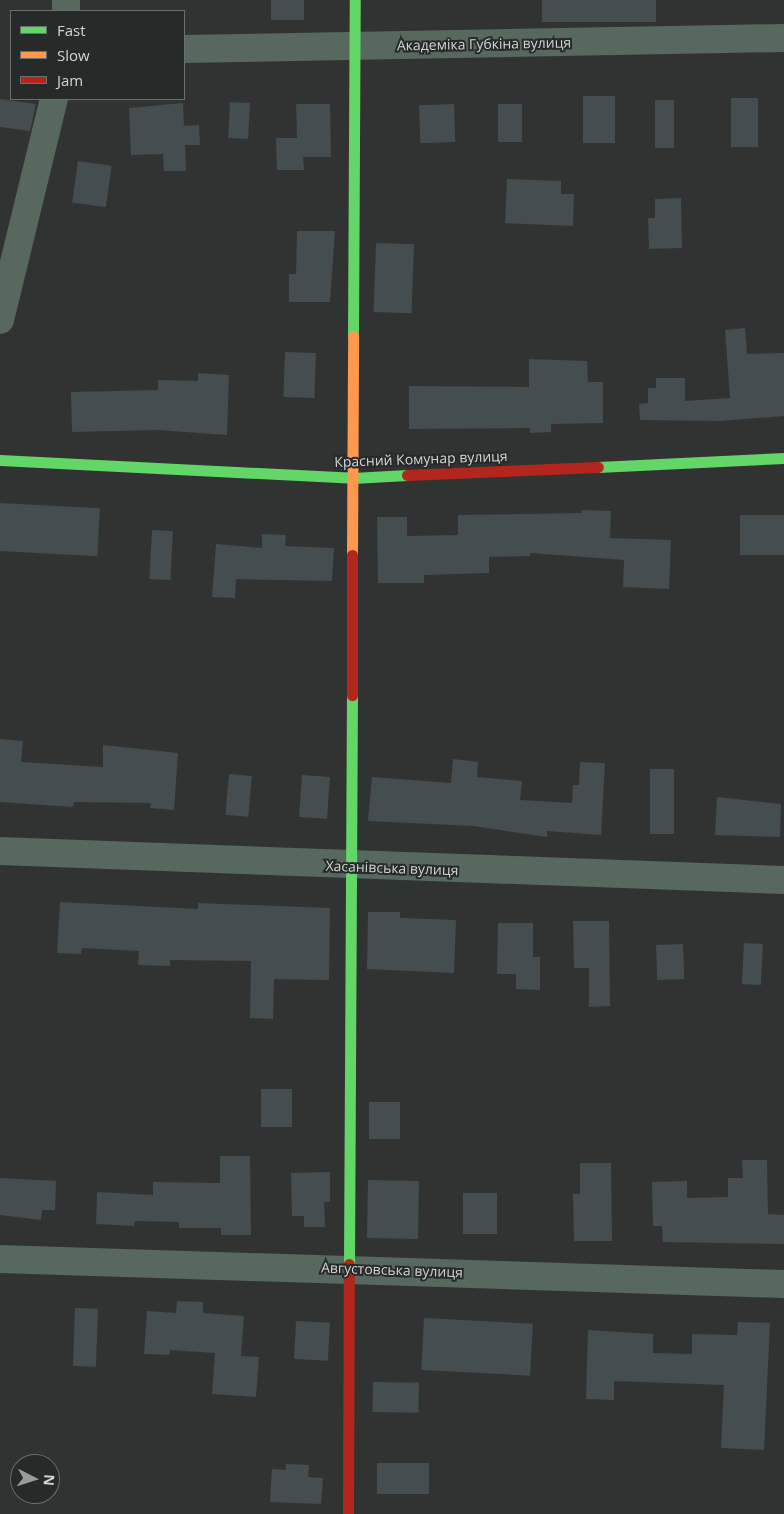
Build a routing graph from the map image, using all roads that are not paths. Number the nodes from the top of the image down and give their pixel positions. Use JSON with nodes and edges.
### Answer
{"nodes":[{"id":1,"x":355,"y":0,"type":"edge"},
{"id":2,"x":784,"y":38,"type":"edge"},
{"id":3,"x":354,"y":46,"type":"junction"},
{"id":4,"x":185,"y":49,"type":"edge"},
{"id":5,"x":54,"y":100,"type":"edge"},
{"id":6,"x":0,"y":320,"type":"edge"},
{"id":7,"x":784,"y":458,"type":"edge"},
{"id":8,"x":0,"y":460,"type":"edge"},
{"id":9,"x":353,"y":478,"type":"junction"},
{"id":10,"x":0,"y":851,"type":"edge"},
{"id":11,"x":351,"y":867,"type":"junction"},
{"id":12,"x":784,"y":880,"type":"edge"},
{"id":13,"x":0,"y":1259,"type":"edge"},
{"id":14,"x":349,"y":1268,"type":"junction"},
{"id":15,"x":784,"y":1284,"type":"edge"},
{"id":16,"x":348,"y":1514,"type":"edge"}],
"edges":[{"from":1,"to":3,"type":"street"},
{"from":2,"to":3,"type":"street","name":"Академіка Губкіна вулиця"},
{"from":3,"to":4,"type":"street","name":"Академіка Губкіна вулиця"},
{"from":3,"to":9,"type":"street"},
{"from":5,"to":6,"type":"street"},
{"from":7,"to":9,"type":"street","name":"Красний Комунар вулиця"},
{"from":8,"to":9,"type":"street","name":"Красний Комунар вулиця"},
{"from":9,"to":11,"type":"street"},
{"from":10,"to":11,"type":"street","name":"Хасанівська вулиця"},
{"from":11,"to":12,"type":"street","name":"Хасанівська вулиця"},
{"from":11,"to":14,"type":"street"},
{"from":13,"to":14,"type":"street","name":"Августовська вулиця"},
{"from":14,"to":15,"type":"street","name":"Августовська вулиця"},
{"from":14,"to":16,"type":"street"}]}
